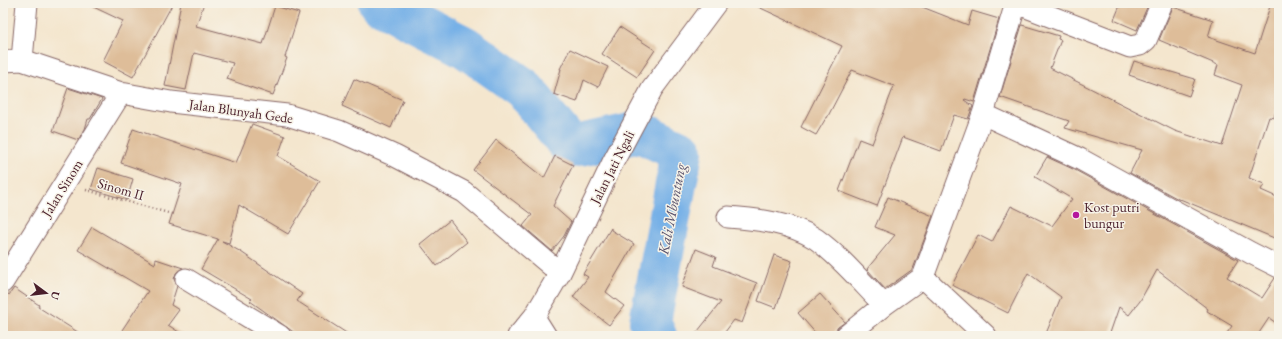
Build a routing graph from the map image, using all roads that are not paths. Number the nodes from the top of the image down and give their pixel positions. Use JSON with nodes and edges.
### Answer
{"nodes":[{"id":1,"x":27,"y":3,"type":"edge"},
{"id":2,"x":716,"y":3,"type":"edge"},
{"id":3,"x":1016,"y":3,"type":"edge"},
{"id":4,"x":1162,"y":3,"type":"edge"},
{"id":5,"x":12,"y":61,"type":"edge"},
{"id":6,"x":121,"y":93,"type":"junction"},
{"id":7,"x":983,"y":114,"type":"junction"},
{"id":8,"x":728,"y":217,"type":"dead end"},
{"id":9,"x":1279,"y":266,"type":"edge"},
{"id":10,"x":560,"y":273,"type":"junction"},
{"id":11,"x":923,"y":277,"type":"junction"},
{"id":12,"x":186,"y":279,"type":"dead end"},
{"id":13,"x":3,"y":282,"type":"edge"},
{"id":14,"x":884,"y":305,"type":"junction"},
{"id":15,"x":534,"y":317,"type":"junction"},
{"id":16,"x":280,"y":336,"type":"edge"},
{"id":17,"x":518,"y":336,"type":"edge"},
{"id":18,"x":546,"y":336,"type":"edge"},
{"id":19,"x":846,"y":336,"type":"edge"},
{"id":20,"x":986,"y":336,"type":"edge"}],
"edges":[{"from":1,"to":5,"type":"street"},
{"from":2,"to":10,"type":"street","name":"Jalan Jati Ngali"},
{"from":3,"to":4,"type":"street"},
{"from":3,"to":7,"type":"street"},
{"from":5,"to":6,"type":"street","name":"Jalan Blunyah Gede"},
{"from":6,"to":10,"type":"street","name":"Jalan Blunyah Gede"},
{"from":6,"to":13,"type":"street","name":"Jalan Sinom"},
{"from":7,"to":9,"type":"street"},
{"from":7,"to":11,"type":"street"},
{"from":8,"to":14,"type":"street"},
{"from":10,"to":15,"type":"street","name":"Jalan Jati Ngali"},
{"from":11,"to":14,"type":"street"},
{"from":11,"to":20,"type":"street"},
{"from":12,"to":16,"type":"street"},
{"from":14,"to":19,"type":"street"},
{"from":15,"to":17,"type":"street","name":"Jalan Jati Ngali"},
{"from":15,"to":18,"type":"street"}]}
